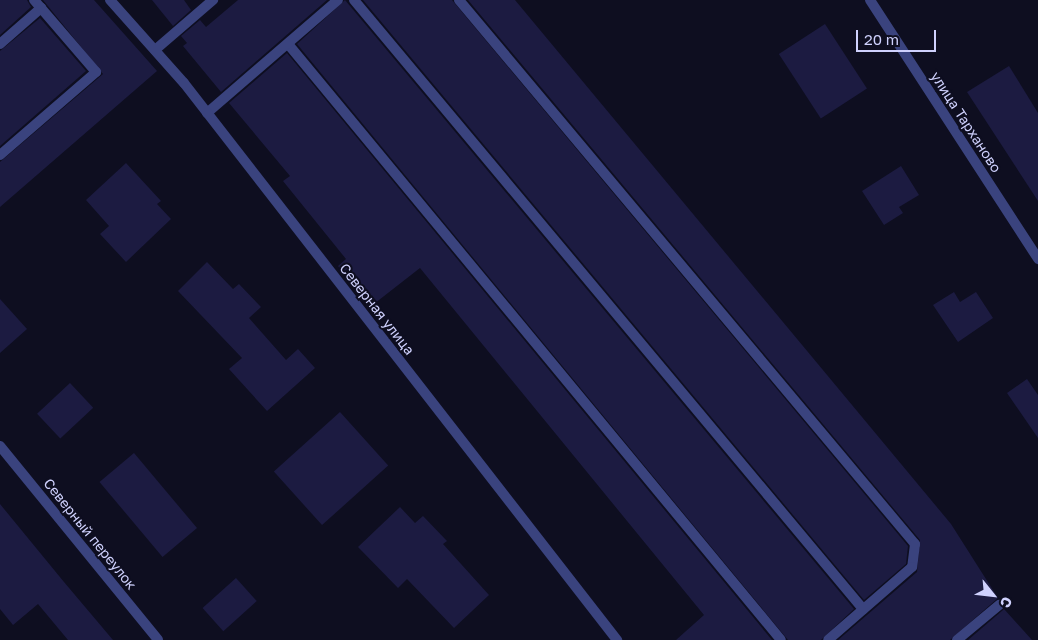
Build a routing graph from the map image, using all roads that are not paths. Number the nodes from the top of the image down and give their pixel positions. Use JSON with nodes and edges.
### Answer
{"nodes":[{"id":1,"x":34,"y":0,"type":"edge"},
{"id":2,"x":110,"y":0,"type":"edge"},
{"id":3,"x":338,"y":0,"type":"edge"},
{"id":4,"x":354,"y":0,"type":"edge"},
{"id":5,"x":459,"y":0,"type":"edge"},
{"id":6,"x":870,"y":0,"type":"edge"},
{"id":7,"x":207,"y":2,"type":"edge"},
{"id":8,"x":41,"y":8,"type":"junction"},
{"id":9,"x":0,"y":44,"type":"edge"},
{"id":10,"x":288,"y":44,"type":"junction"},
{"id":11,"x":154,"y":50,"type":"junction"},
{"id":12,"x":207,"y":113,"type":"junction"},
{"id":13,"x":0,"y":155,"type":"edge"},
{"id":14,"x":1038,"y":259,"type":"edge"},
{"id":15,"x":0,"y":446,"type":"edge"},
{"id":16,"x":999,"y":605,"type":"dead end"},
{"id":17,"x":863,"y":609,"type":"junction"},
{"id":18,"x":158,"y":640,"type":"edge"},
{"id":19,"x":617,"y":640,"type":"edge"},
{"id":20,"x":781,"y":640,"type":"edge"},
{"id":21,"x":828,"y":640,"type":"edge"},
{"id":22,"x":957,"y":640,"type":"edge"}],
"edges":[{"from":1,"to":8,"type":"street"},
{"from":2,"to":11,"type":"street","name":"Северная улица"},
{"from":3,"to":10,"type":"street"},
{"from":4,"to":17,"type":"street"},
{"from":5,"to":17,"type":"street"},
{"from":6,"to":14,"type":"street","name":"улица Тарханово"},
{"from":7,"to":11,"type":"street"},
{"from":8,"to":9,"type":"street"},
{"from":8,"to":13,"type":"street"},
{"from":10,"to":12,"type":"street"},
{"from":10,"to":20,"type":"street"},
{"from":11,"to":12,"type":"street","name":"Северная улица"},
{"from":12,"to":19,"type":"street","name":"Северная улица"},
{"from":15,"to":18,"type":"street","name":"Северный переулок"},
{"from":16,"to":22,"type":"street"},
{"from":17,"to":21,"type":"street"}]}
